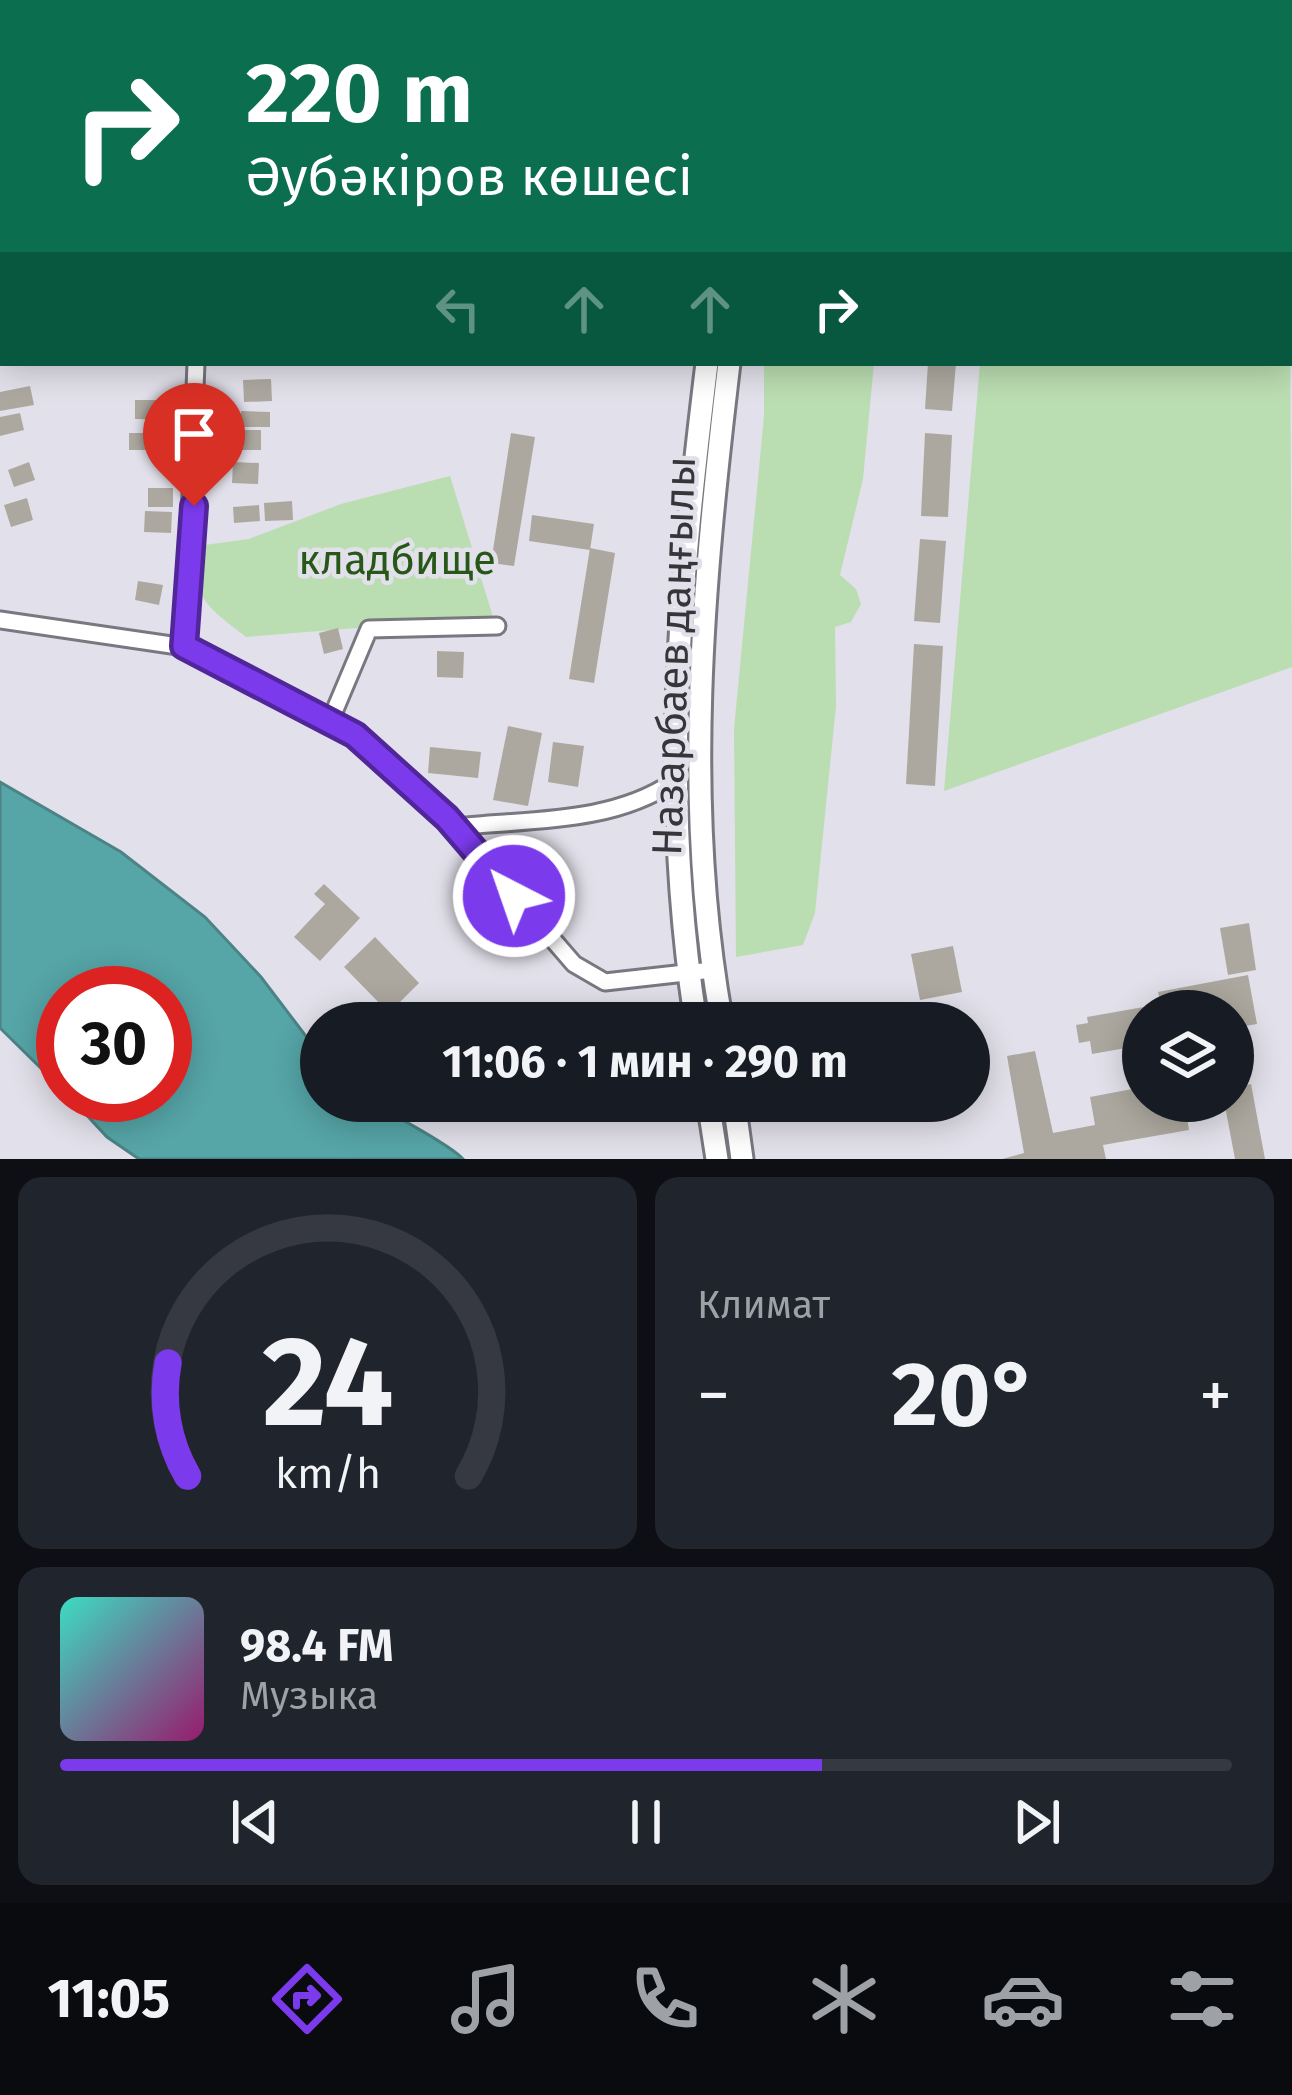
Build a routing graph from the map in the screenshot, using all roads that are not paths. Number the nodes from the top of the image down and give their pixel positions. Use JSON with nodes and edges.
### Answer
{"nodes":[{"id":1,"x":196,"y":366,"type":"edge"},
{"id":2,"x":706,"y":366,"type":"edge"},
{"id":3,"x":729,"y":366,"type":"edge"},
{"id":4,"x":0,"y":620,"type":"edge"},
{"id":5,"x":497,"y":626,"type":"dead end"},
{"id":6,"x":184,"y":646,"type":"junction"},
{"id":7,"x":332,"y":719,"type":"junction"},
{"id":8,"x":673,"y":782,"type":"junction"},
{"id":9,"x":455,"y":826,"type":"junction"},
{"id":10,"x":712,"y":970,"type":"junction"},
{"id":11,"x":688,"y":975,"type":"junction"},
{"id":12,"x":692,"y":1002,"type":"edge"},
{"id":13,"x":718,"y":1002,"type":"edge"},
{"id":14,"x":711,"y":1122,"type":"edge"},
{"id":15,"x":737,"y":1122,"type":"edge"},
{"id":16,"x":717,"y":1159,"type":"edge"},
{"id":17,"x":742,"y":1159,"type":"edge"}],
"edges":[{"from":1,"to":6,"type":"street"},
{"from":2,"to":8,"type":"main road","name":"Назарбаев даңғылы"},
{"from":3,"to":10,"type":"main road","name":"Назарбаев даңғылы"},
{"from":4,"to":6,"type":"street"},
{"from":5,"to":7,"type":"street"},
{"from":6,"to":7,"type":"street"},
{"from":7,"to":9,"type":"street"},
{"from":8,"to":9,"type":"street"},
{"from":8,"to":11,"type":"main road","name":"Назарбаев даңғылы"},
{"from":9,"to":11,"type":"street"},
{"from":10,"to":11,"type":"street"},
{"from":10,"to":13,"type":"main road","name":"Назарбаев даңғылы"},
{"from":11,"to":12,"type":"main road","name":"Назарбаев даңғылы"},
{"from":14,"to":16,"type":"main road"},
{"from":15,"to":17,"type":"main road"}]}
